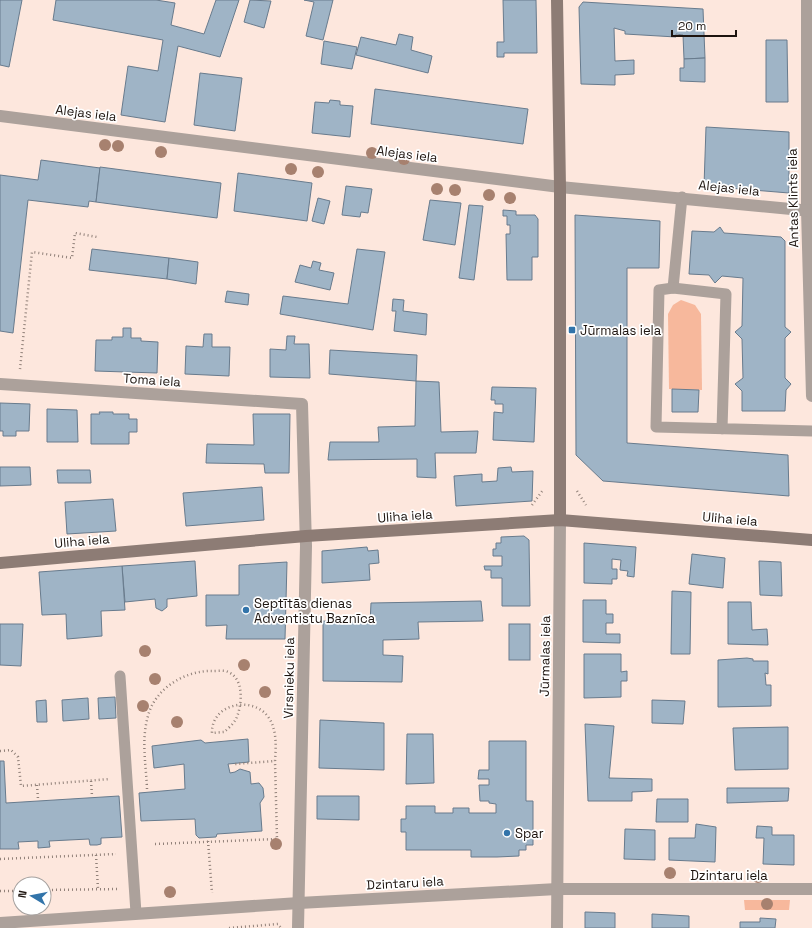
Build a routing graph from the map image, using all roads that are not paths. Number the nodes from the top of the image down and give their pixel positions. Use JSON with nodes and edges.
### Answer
{"nodes":[{"id":1,"x":557,"y":0,"type":"edge"},
{"id":2,"x":807,"y":0,"type":"edge"},
{"id":3,"x":0,"y":116,"type":"edge"},
{"id":4,"x":560,"y":187,"type":"junction"},
{"id":5,"x":682,"y":197,"type":"junction"},
{"id":6,"x":809,"y":210,"type":"edge"},
{"id":7,"x":673,"y":288,"type":"junction"},
{"id":8,"x":0,"y":384,"type":"edge"},
{"id":9,"x":812,"y":396,"type":"edge"},
{"id":10,"x":302,"y":404,"type":"joint"},
{"id":11,"x":722,"y":429,"type":"junction"},
{"id":12,"x":812,"y":431,"type":"edge"},
{"id":13,"x":560,"y":520,"type":"junction"},
{"id":14,"x":306,"y":536,"type":"junction"},
{"id":15,"x":812,"y":540,"type":"edge"},
{"id":16,"x":0,"y":562,"type":"edge"},
{"id":17,"x":120,"y":676,"type":"dead end"},
{"id":18,"x":557,"y":889,"type":"junction"},
{"id":19,"x":812,"y":889,"type":"edge"},
{"id":20,"x":299,"y":903,"type":"junction"},
{"id":21,"x":136,"y":913,"type":"junction"},
{"id":22,"x":0,"y":923,"type":"edge"},
{"id":23,"x":298,"y":928,"type":"edge"},
{"id":24,"x":557,"y":928,"type":"edge"}],
"edges":[{"from":1,"to":4,"type":"main road","name":"Jūrmalas iela"},
{"from":2,"to":6,"type":"street","name":"Antas Klints iela"},
{"from":3,"to":4,"type":"street","name":"Alejas iela"},
{"from":4,"to":5,"type":"street","name":"Alejas iela"},
{"from":4,"to":13,"type":"main road","name":"Jūrmalas iela"},
{"from":5,"to":6,"type":"street","name":"Alejas iela"},
{"from":5,"to":7,"type":"lane"},
{"from":6,"to":9,"type":"street","name":"Antas Klints iela"},
{"from":7,"to":11,"type":"lane"},
{"from":7,"to":11,"type":"lane"},
{"from":8,"to":10,"type":"street","name":"Toma iela"},
{"from":10,"to":14,"type":"street","name":"Virsnieku iela"},
{"from":11,"to":12,"type":"lane"},
{"from":13,"to":14,"type":"main road","name":"Uliha iela"},
{"from":13,"to":15,"type":"main road","name":"Uliha iela"},
{"from":13,"to":18,"type":"street","name":"Jūrmalas iela"},
{"from":14,"to":16,"type":"main road","name":"Uliha iela"},
{"from":14,"to":20,"type":"street","name":"Virsnieku iela"},
{"from":17,"to":21,"type":"lane"},
{"from":18,"to":19,"type":"street","name":"Dzintaru iela"},
{"from":18,"to":20,"type":"street","name":"Dzintaru iela"},
{"from":18,"to":24,"type":"street","name":"Jūrmalas iela"},
{"from":20,"to":21,"type":"street","name":"Dzintaru iela"},
{"from":20,"to":23,"type":"street","name":"Virsnieku iela"},
{"from":21,"to":22,"type":"street","name":"Dzintaru iela"}]}
